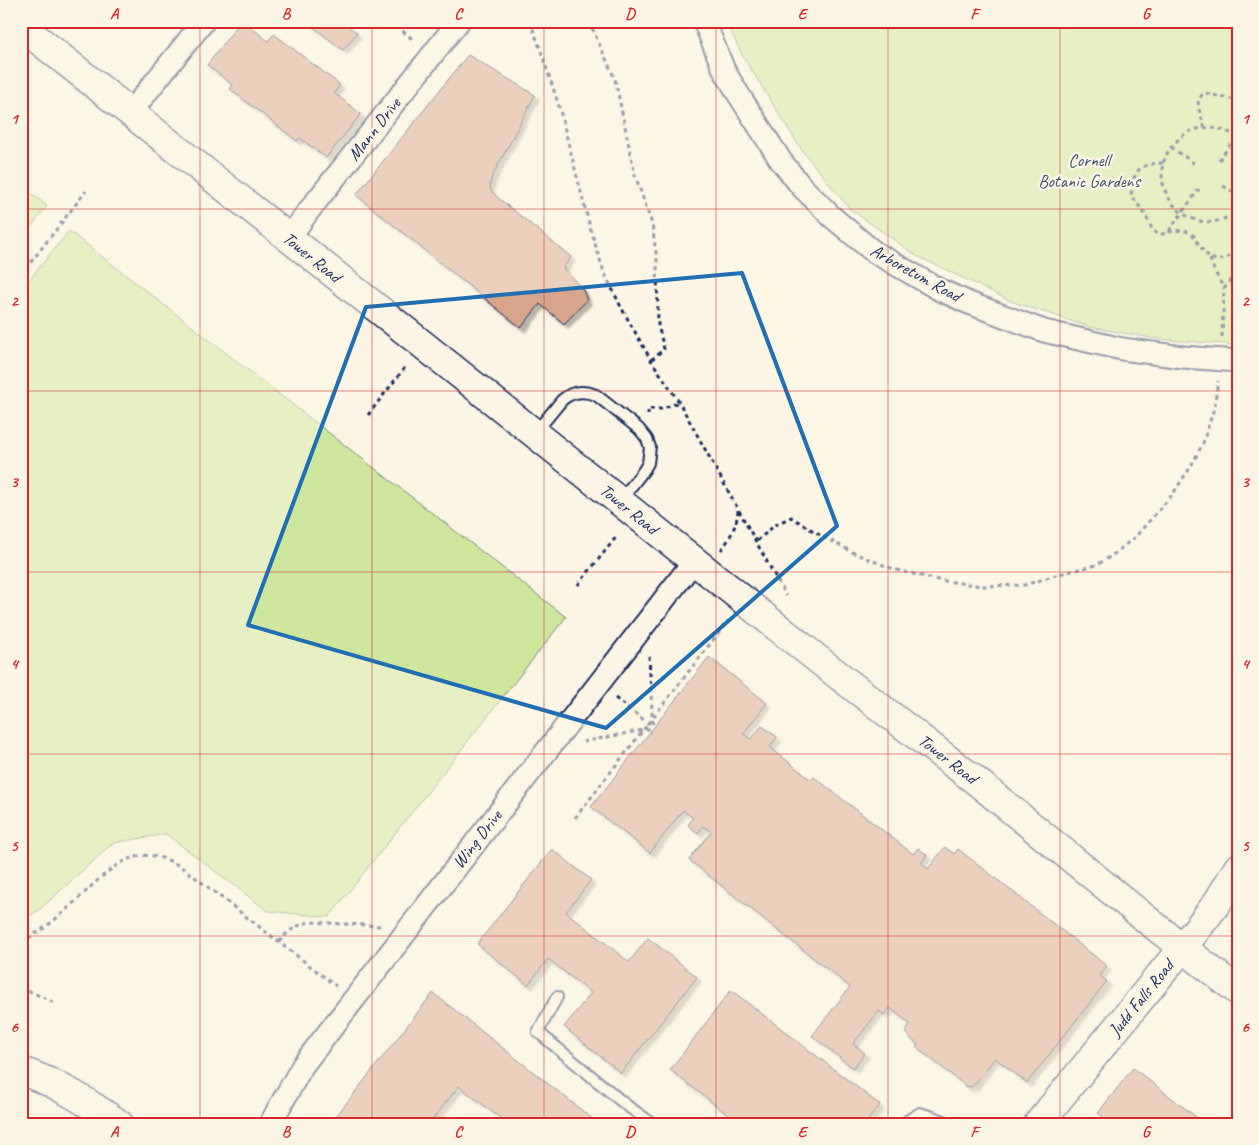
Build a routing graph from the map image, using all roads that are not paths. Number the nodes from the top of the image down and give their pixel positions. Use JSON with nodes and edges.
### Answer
{"nodes":[{"id":1,"x":204,"y":21,"type":"edge"},
{"id":2,"x":459,"y":21,"type":"edge"},
{"id":3,"x":704,"y":21,"type":"edge"},
{"id":4,"x":21,"y":26,"type":"edge"},
{"id":5,"x":130,"y":113,"type":"junction"},
{"id":6,"x":289,"y":238,"type":"junction"},
{"id":7,"x":1229,"y":360,"type":"edge"},
{"id":8,"x":535,"y":434,"type":"junction"},
{"id":9,"x":620,"y":502,"type":"junction"},
{"id":10,"x":694,"y":561,"type":"junction"},
{"id":11,"x":1238,"y":868,"type":"edge"},
{"id":12,"x":1183,"y":947,"type":"junction"},
{"id":13,"x":1238,"y":991,"type":"edge"},
{"id":14,"x":557,"y":997,"type":"dead end"},
{"id":15,"x":21,"y":1071,"type":"edge"},
{"id":16,"x":119,"y":1124,"type":"edge"},
{"id":17,"x":270,"y":1124,"type":"edge"},
{"id":18,"x":654,"y":1124,"type":"edge"},
{"id":19,"x":905,"y":1124,"type":"edge"},
{"id":20,"x":947,"y":1124,"type":"edge"},
{"id":21,"x":1038,"y":1124,"type":"edge"}],
"edges":[{"from":1,"to":5,"type":"street"},
{"from":2,"to":6,"type":"street","name":"Mann Drive"},
{"from":3,"to":7,"type":"street","name":"Arboretum Road"},
{"from":4,"to":5,"type":"street","name":"Tower Road"},
{"from":5,"to":6,"type":"street","name":"Tower Road"},
{"from":6,"to":8,"type":"street","name":"Tower Road"},
{"from":8,"to":9,"type":"street","name":"Tower Road"},
{"from":8,"to":9,"type":"lane"},
{"from":9,"to":10,"type":"street","name":"Tower Road"},
{"from":10,"to":12,"type":"street","name":"Tower Road"},
{"from":10,"to":17,"type":"street","name":"Wing Drive"},
{"from":11,"to":12,"type":"street","name":"Judd Falls Road"},
{"from":12,"to":13,"type":"street","name":"Tower Road"},
{"from":12,"to":21,"type":"street","name":"Judd Falls Road"},
{"from":14,"to":18,"type":"lane"},
{"from":15,"to":16,"type":"street"},
{"from":19,"to":20,"type":"lane"}]}
